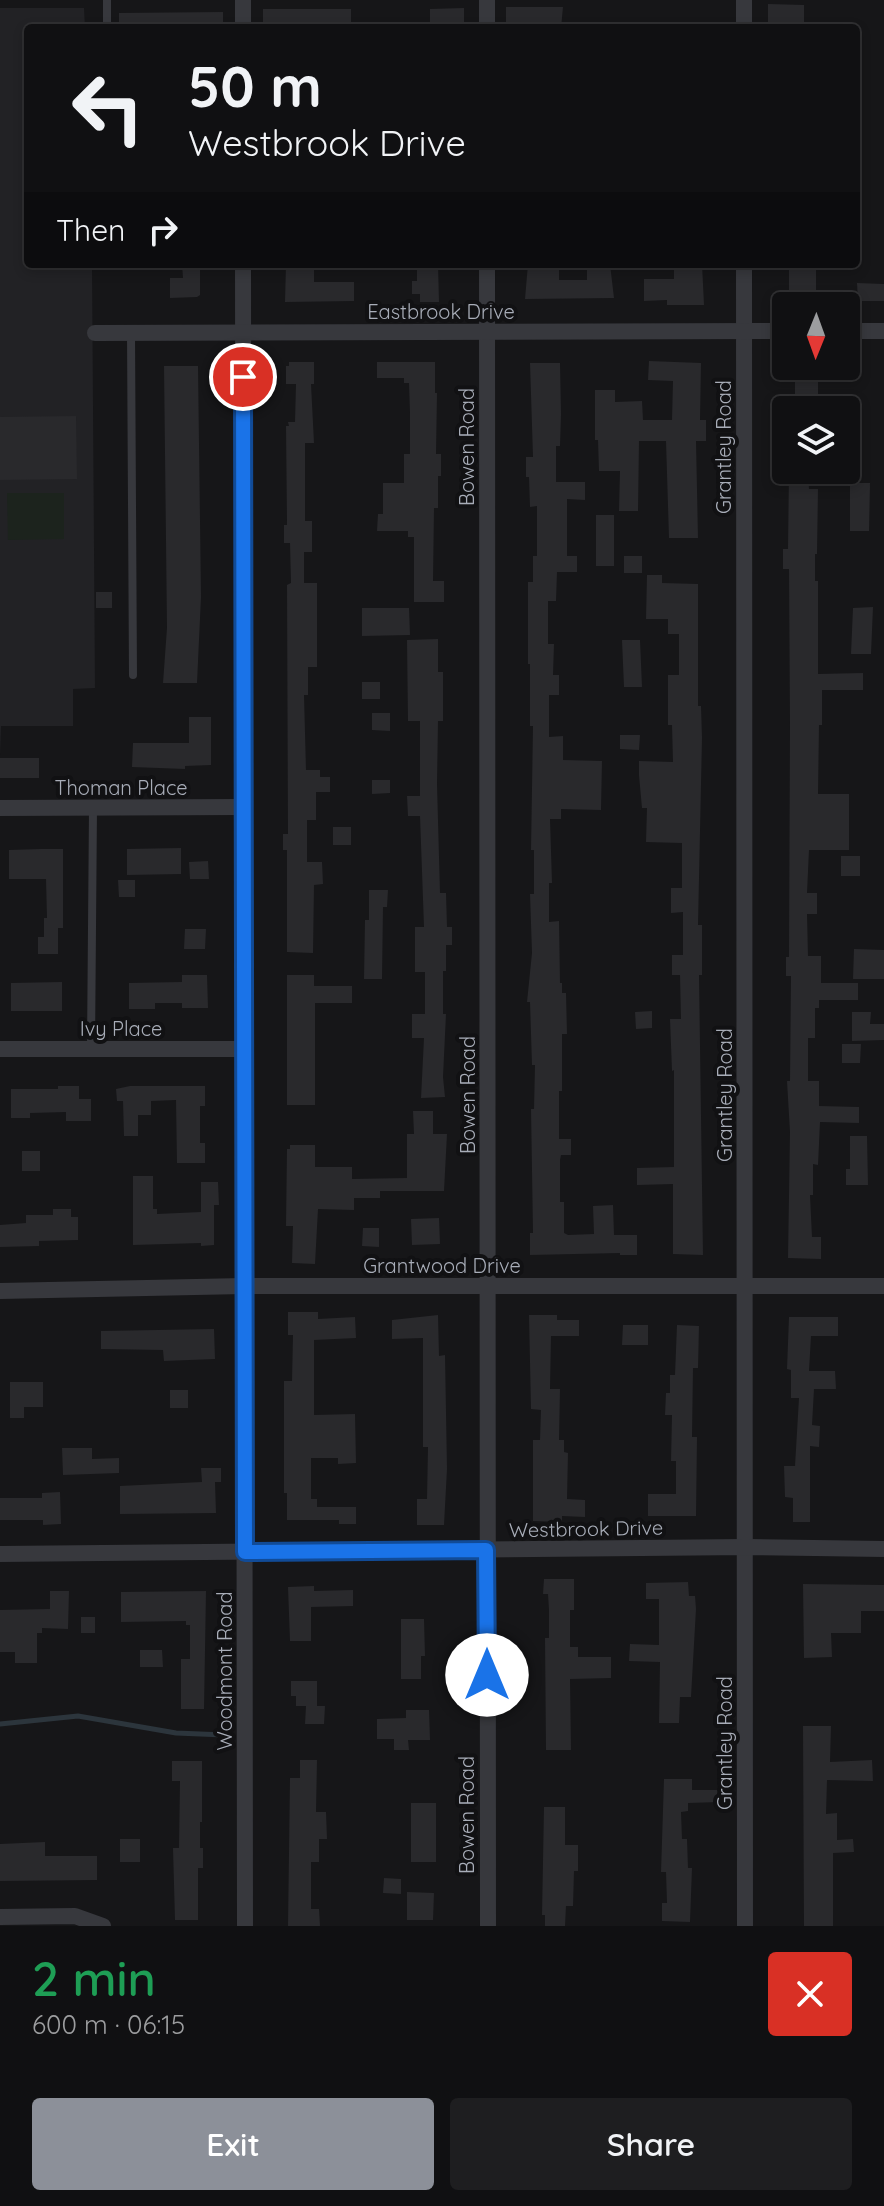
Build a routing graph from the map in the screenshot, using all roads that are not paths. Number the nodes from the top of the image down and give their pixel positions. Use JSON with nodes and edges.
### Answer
{"nodes":[{"id":1,"x":107,"y":0,"type":"edge"},
{"id":2,"x":243,"y":0,"type":"edge"},
{"id":3,"x":487,"y":0,"type":"edge"},
{"id":4,"x":744,"y":0,"type":"edge"},
{"id":5,"x":107,"y":24,"type":"edge"},
{"id":6,"x":243,"y":24,"type":"edge"},
{"id":7,"x":487,"y":24,"type":"edge"},
{"id":8,"x":744,"y":24,"type":"edge"},
{"id":9,"x":243,"y":268,"type":"edge"},
{"id":10,"x":487,"y":268,"type":"edge"},
{"id":11,"x":744,"y":268,"type":"edge"},
{"id":12,"x":744,"y":331,"type":"junction"},
{"id":13,"x":772,"y":331,"type":"edge"},
{"id":14,"x":860,"y":331,"type":"edge"},
{"id":15,"x":884,"y":331,"type":"edge"},
{"id":16,"x":243,"y":332,"type":"junction"},
{"id":17,"x":487,"y":332,"type":"junction"},
{"id":18,"x":95,"y":333,"type":"dead end"},
{"id":19,"x":131,"y":333,"type":"junction"},
{"id":20,"x":133,"y":675,"type":"dead end"},
{"id":21,"x":243,"y":807,"type":"junction"},
{"id":22,"x":0,"y":808,"type":"edge"},
{"id":23,"x":93,"y":808,"type":"junction"},
{"id":24,"x":91,"y":1048,"type":"junction"},
{"id":25,"x":0,"y":1049,"type":"edge"},
{"id":26,"x":242,"y":1049,"type":"junction"},
{"id":27,"x":489,"y":1285,"type":"junction"},
{"id":28,"x":244,"y":1286,"type":"junction"},
{"id":29,"x":745,"y":1286,"type":"junction"},
{"id":30,"x":884,"y":1286,"type":"edge"},
{"id":31,"x":0,"y":1291,"type":"edge"},
{"id":32,"x":747,"y":1547,"type":"junction"},
{"id":33,"x":884,"y":1549,"type":"edge"},
{"id":34,"x":486,"y":1550,"type":"junction"},
{"id":35,"x":245,"y":1552,"type":"junction"},
{"id":36,"x":0,"y":1554,"type":"edge"},
{"id":37,"x":0,"y":1917,"type":"edge"},
{"id":38,"x":103,"y":1926,"type":"edge"},
{"id":39,"x":245,"y":1926,"type":"edge"},
{"id":40,"x":488,"y":1926,"type":"edge"},
{"id":41,"x":745,"y":1926,"type":"edge"}],
"edges":[{"from":1,"to":5,"type":"lane"},
{"from":2,"to":6,"type":"street"},
{"from":3,"to":7,"type":"street"},
{"from":4,"to":8,"type":"street"},
{"from":9,"to":16,"type":"street","name":"Woodmont Road"},
{"from":10,"to":17,"type":"street","name":"Bowen Road"},
{"from":11,"to":12,"type":"street","name":"Grantley Road"},
{"from":12,"to":13,"type":"street","name":"Eastbrook Drive"},
{"from":12,"to":17,"type":"street","name":"Eastbrook Drive"},
{"from":12,"to":29,"type":"street","name":"Grantley Road"},
{"from":14,"to":15,"type":"street"},
{"from":16,"to":17,"type":"street","name":"Eastbrook Drive"},
{"from":16,"to":19,"type":"street","name":"Eastbrook Drive"},
{"from":16,"to":21,"type":"street","name":"Woodmont Road"},
{"from":17,"to":27,"type":"street","name":"Bowen Road"},
{"from":18,"to":19,"type":"street","name":"Eastbrook Drive"},
{"from":19,"to":20,"type":"lane"},
{"from":21,"to":23,"type":"street","name":"Thoman Place"},
{"from":21,"to":26,"type":"street","name":"Woodmont Road"},
{"from":22,"to":23,"type":"street","name":"Thoman Place"},
{"from":23,"to":24,"type":"lane"},
{"from":24,"to":25,"type":"street","name":"Ivy Place"},
{"from":24,"to":26,"type":"street","name":"Ivy Place"},
{"from":26,"to":28,"type":"street","name":"Woodmont Road"},
{"from":27,"to":28,"type":"street","name":"Grantwood Drive"},
{"from":27,"to":29,"type":"street","name":"Grantwood Drive"},
{"from":27,"to":34,"type":"street","name":"Bowen Road"},
{"from":28,"to":31,"type":"street","name":"Grantwood Drive"},
{"from":28,"to":35,"type":"street","name":"Woodmont Road"},
{"from":29,"to":30,"type":"street","name":"Grantwood Drive"},
{"from":29,"to":32,"type":"street","name":"Grantley Road"},
{"from":32,"to":33,"type":"street","name":"Westbrook Drive"},
{"from":32,"to":34,"type":"street","name":"Westbrook Drive"},
{"from":32,"to":41,"type":"street","name":"Grantley Road"},
{"from":34,"to":35,"type":"street","name":"Westbrook Drive"},
{"from":34,"to":40,"type":"street","name":"Bowen Road"},
{"from":35,"to":36,"type":"street","name":"Westbrook Drive"},
{"from":35,"to":39,"type":"street","name":"Woodmont Road"},
{"from":37,"to":38,"type":"street"}]}
